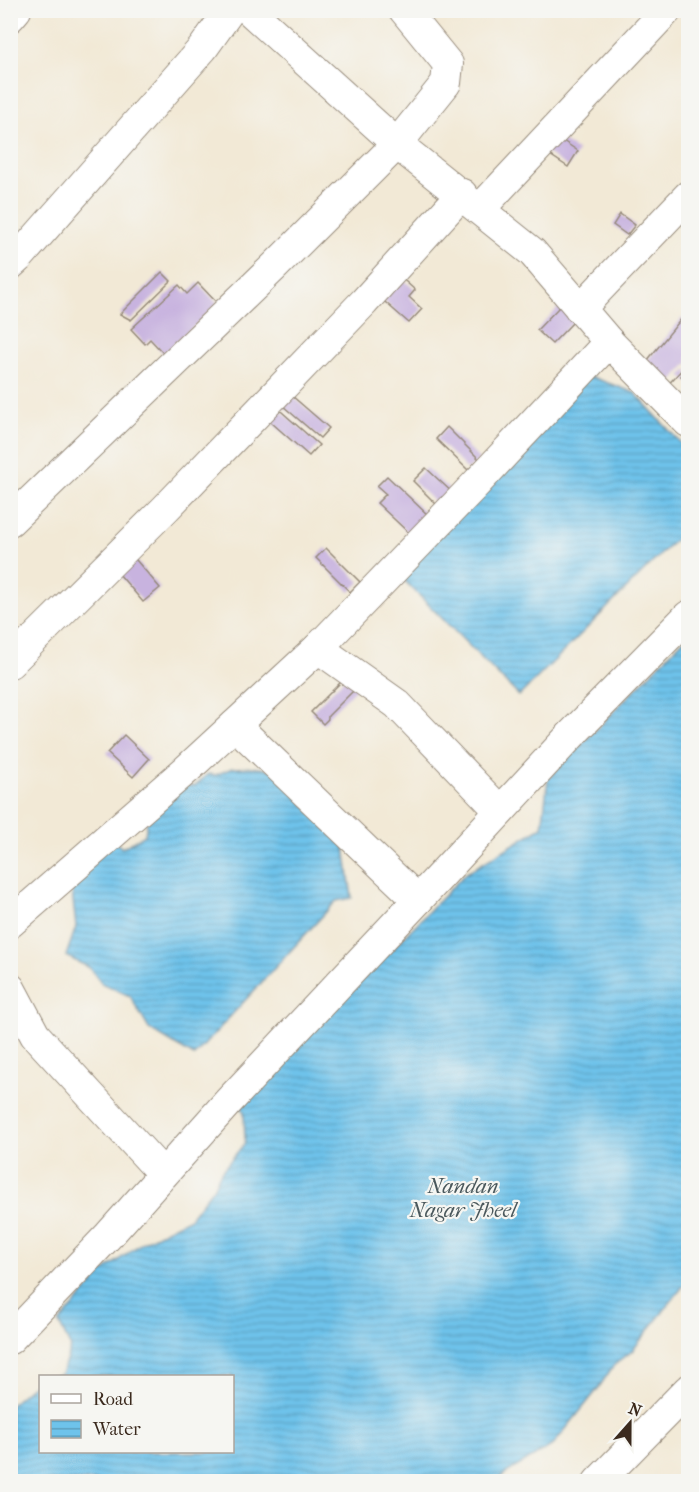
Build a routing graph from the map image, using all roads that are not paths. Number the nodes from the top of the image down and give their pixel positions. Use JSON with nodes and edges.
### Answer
{"nodes":[{"id":1,"x":16,"y":10,"type":"edge"},
{"id":2,"x":230,"y":10,"type":"edge"},
{"id":3,"x":249,"y":10,"type":"edge"},
{"id":4,"x":404,"y":10,"type":"edge"},
{"id":5,"x":667,"y":10,"type":"edge"},
{"id":6,"x":10,"y":17,"type":"edge"},
{"id":7,"x":397,"y":144,"type":"junction"},
{"id":8,"x":688,"y":196,"type":"edge"},
{"id":9,"x":471,"y":202,"type":"junction"},
{"id":10,"x":10,"y":265,"type":"edge"},
{"id":11,"x":580,"y":309,"type":"junction"},
{"id":12,"x":609,"y":342,"type":"junction"},
{"id":13,"x":688,"y":422,"type":"edge"},
{"id":14,"x":10,"y":522,"type":"edge"},
{"id":15,"x":688,"y":616,"type":"edge"},
{"id":16,"x":318,"y":648,"type":"junction"},
{"id":17,"x":10,"y":663,"type":"edge"},
{"id":18,"x":235,"y":725,"type":"junction"},
{"id":19,"x":500,"y":811,"type":"junction"},
{"id":20,"x":418,"y":900,"type":"junction"},
{"id":21,"x":10,"y":923,"type":"edge"},
{"id":22,"x":10,"y":988,"type":"edge"},
{"id":23,"x":163,"y":1174,"type":"junction"},
{"id":24,"x":14,"y":1329,"type":"edge"},
{"id":25,"x":688,"y":1390,"type":"edge"},
{"id":26,"x":598,"y":1482,"type":"edge"}],
"edges":[{"from":1,"to":6,"type":"street"},
{"from":2,"to":10,"type":"street"},
{"from":3,"to":7,"type":"street"},
{"from":4,"to":7,"type":"street"},
{"from":5,"to":9,"type":"street"},
{"from":7,"to":9,"type":"street"},
{"from":7,"to":14,"type":"street"},
{"from":8,"to":11,"type":"street"},
{"from":9,"to":11,"type":"street"},
{"from":9,"to":17,"type":"street"},
{"from":11,"to":12,"type":"street"},
{"from":12,"to":13,"type":"street"},
{"from":12,"to":16,"type":"street"},
{"from":15,"to":19,"type":"street"},
{"from":16,"to":18,"type":"street"},
{"from":16,"to":19,"type":"street"},
{"from":18,"to":20,"type":"street"},
{"from":18,"to":21,"type":"street"},
{"from":19,"to":20,"type":"street"},
{"from":20,"to":23,"type":"street"},
{"from":22,"to":23,"type":"street"},
{"from":23,"to":24,"type":"street"},
{"from":25,"to":26,"type":"street"}]}
